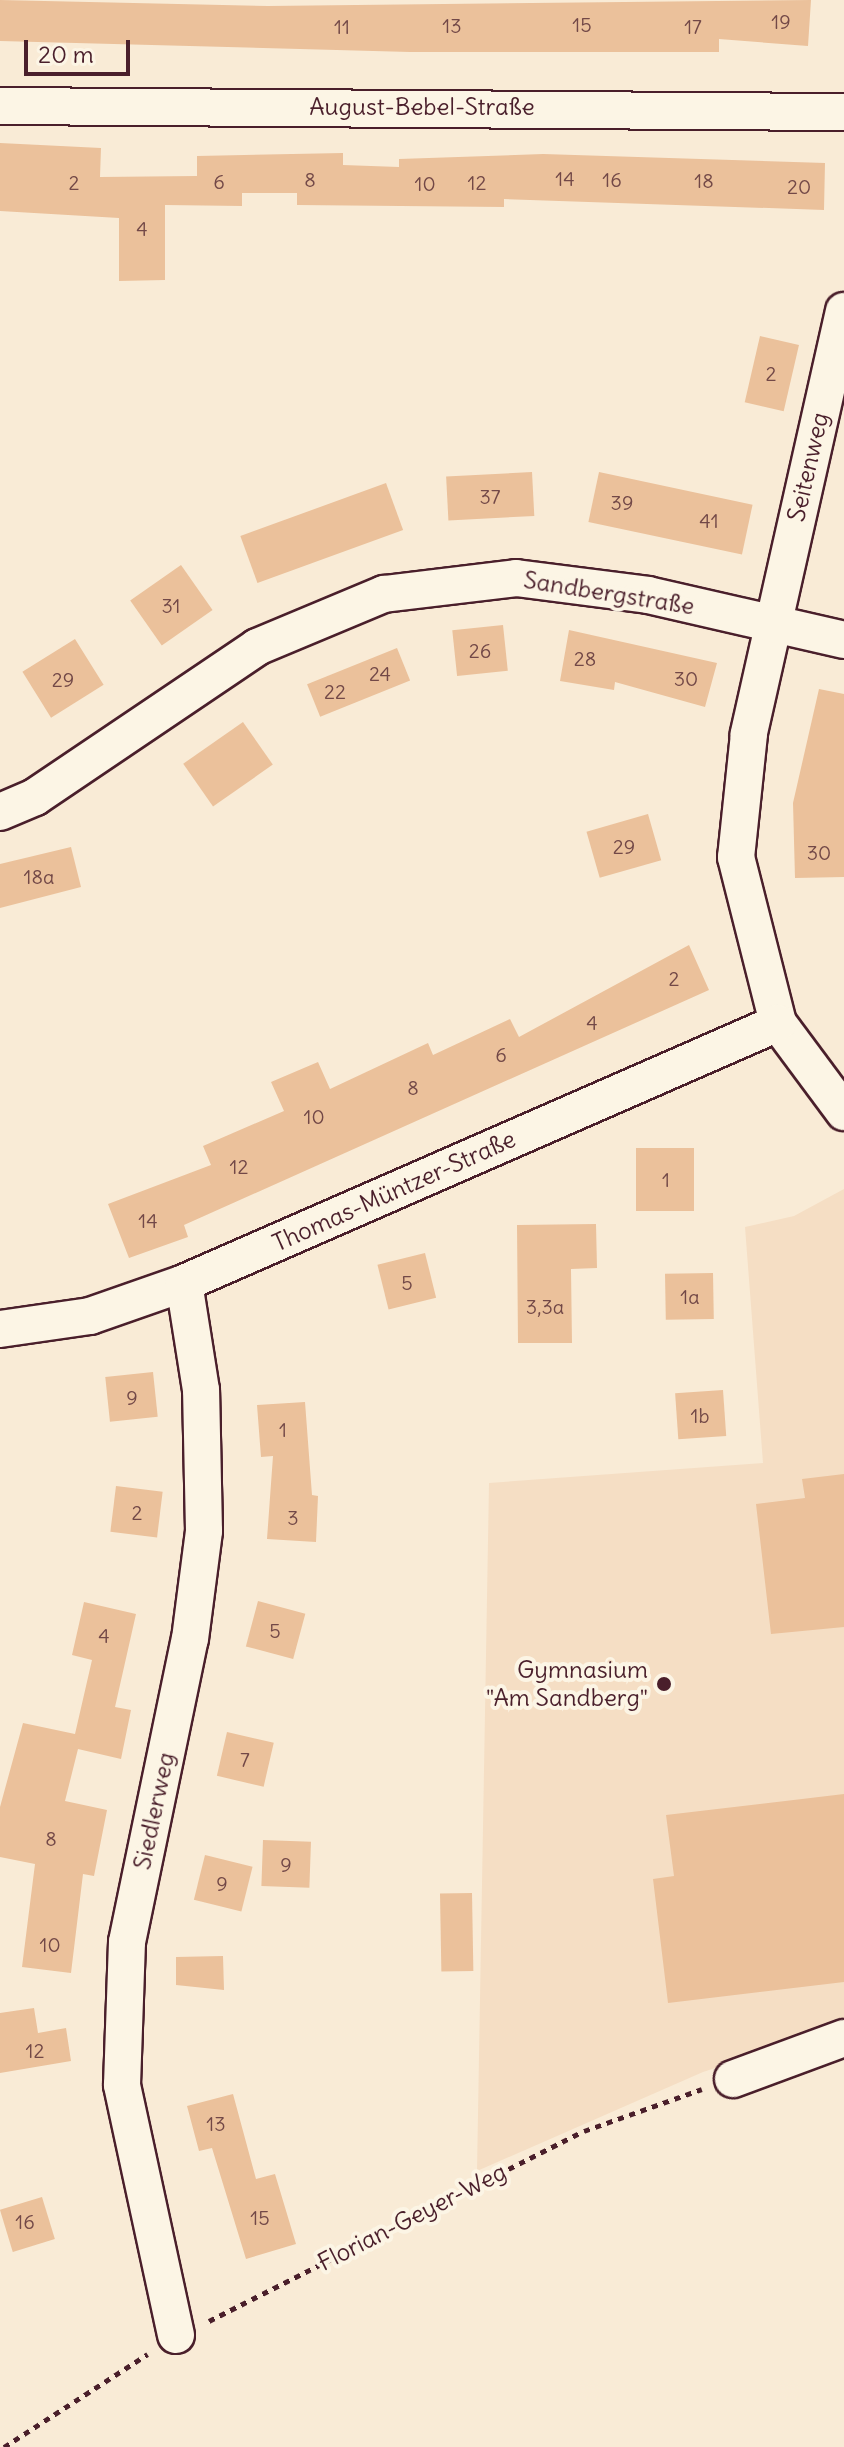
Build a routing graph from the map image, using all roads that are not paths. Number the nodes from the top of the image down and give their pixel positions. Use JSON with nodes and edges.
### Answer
{"nodes":[{"id":1,"x":0,"y":106,"type":"edge"},
{"id":2,"x":844,"y":112,"type":"edge"},
{"id":3,"x":844,"y":311,"type":"edge"},
{"id":4,"x":772,"y":623,"type":"junction"},
{"id":5,"x":844,"y":640,"type":"edge"},
{"id":6,"x":0,"y":812,"type":"edge"},
{"id":7,"x":778,"y":1023,"type":"junction"},
{"id":8,"x":844,"y":1112,"type":"edge"},
{"id":9,"x":184,"y":1283,"type":"junction"},
{"id":10,"x":0,"y":1329,"type":"edge"},
{"id":11,"x":844,"y":2038,"type":"edge"},
{"id":12,"x":733,"y":2079,"type":"road end"},
{"id":13,"x":176,"y":2335,"type":"road end"}],
"edges":[{"from":1,"to":2,"type":"street","name":"August-Bebel-Straße"},
{"from":3,"to":4,"type":"street","name":"Seitenweg"},
{"from":4,"to":5,"type":"street","name":"Sandbergstraße"},
{"from":4,"to":6,"type":"street","name":"Sandbergstraße"},
{"from":4,"to":7,"type":"street","name":"Seitenweg"},
{"from":7,"to":8,"type":"street"},
{"from":7,"to":9,"type":"street","name":"Thomas-Müntzer-Straße"},
{"from":9,"to":10,"type":"street","name":"Thomas-Müntzer-Straße"},
{"from":9,"to":13,"type":"street","name":"Siedlerweg"},
{"from":11,"to":12,"type":"street"}]}
